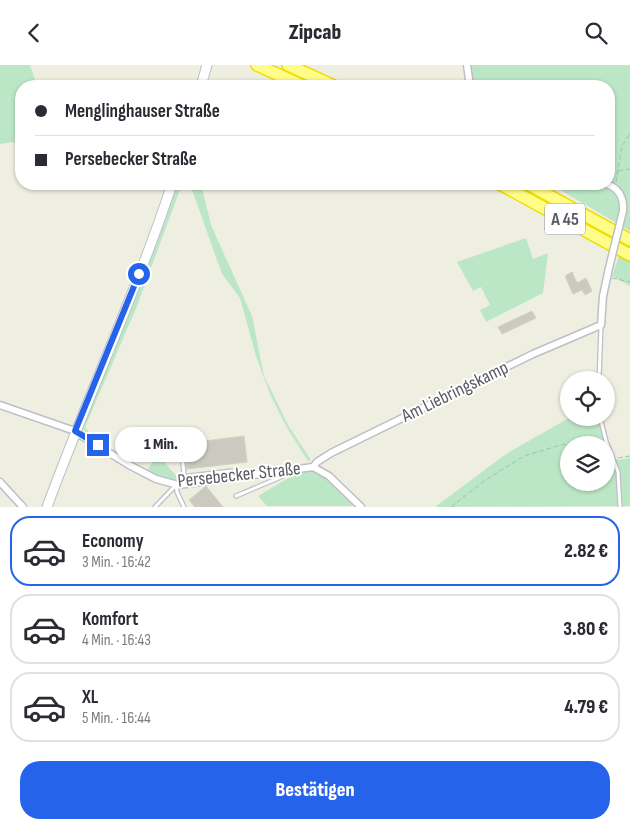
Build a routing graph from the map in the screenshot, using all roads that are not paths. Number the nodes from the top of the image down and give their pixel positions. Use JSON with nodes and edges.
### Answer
{"nodes":[{"id":1,"x":207,"y":65,"type":"edge"},
{"id":2,"x":257,"y":65,"type":"edge"},
{"id":3,"x":288,"y":65,"type":"edge"},
{"id":4,"x":297,"y":65,"type":"edge"},
{"id":5,"x":467,"y":65,"type":"edge"},
{"id":6,"x":203,"y":80,"type":"edge"},
{"id":7,"x":290,"y":80,"type":"edge"},
{"id":8,"x":320,"y":80,"type":"edge"},
{"id":9,"x":323,"y":80,"type":"edge"},
{"id":10,"x":469,"y":80,"type":"edge"},
{"id":11,"x":615,"y":188,"type":"edge"},
{"id":12,"x":170,"y":190,"type":"edge"},
{"id":13,"x":511,"y":190,"type":"edge"},
{"id":14,"x":539,"y":190,"type":"edge"},
{"id":15,"x":630,"y":240,"type":"edge"},
{"id":16,"x":630,"y":255,"type":"edge"},
{"id":17,"x":601,"y":325,"type":"junction"},
{"id":18,"x":599,"y":371,"type":"edge"},
{"id":19,"x":0,"y":405,"type":"edge"},
{"id":20,"x":602,"y":426,"type":"edge"},
{"id":21,"x":75,"y":431,"type":"junction"},
{"id":22,"x":181,"y":447,"type":"dead end"},
{"id":23,"x":313,"y":467,"type":"junction"},
{"id":24,"x":297,"y":468,"type":"junction"},
{"id":25,"x":275,"y":473,"type":"junction"},
{"id":26,"x":276,"y":480,"type":"junction"},
{"id":27,"x":0,"y":482,"type":"edge"},
{"id":28,"x":185,"y":482,"type":"junction"},
{"id":29,"x":176,"y":485,"type":"junction"},
{"id":30,"x":236,"y":496,"type":"dead end"},
{"id":31,"x":23,"y":507,"type":"edge"},
{"id":32,"x":47,"y":507,"type":"edge"},
{"id":33,"x":155,"y":507,"type":"edge"},
{"id":34,"x":184,"y":507,"type":"edge"},
{"id":35,"x":361,"y":507,"type":"edge"},
{"id":36,"x":620,"y":507,"type":"edge"}],
"edges":[{"from":1,"to":6,"type":"street"},
{"from":2,"to":7,"type":"highway"},
{"from":3,"to":8,"type":"highway"},
{"from":4,"to":9,"type":"highway"},
{"from":5,"to":10,"type":"street"},
{"from":11,"to":17,"type":"street","bridge":true},
{"from":12,"to":21,"type":"street"},
{"from":13,"to":16,"type":"highway","number":"A 45"},
{"from":14,"to":15,"type":"highway","number":"A 45"},
{"from":17,"to":18,"type":"lane"},
{"from":17,"to":23,"type":"street","name":"Am Liebringskamp"},
{"from":19,"to":21,"type":"street","name":"Persebecker Straße"},
{"from":20,"to":36,"type":"lane"},
{"from":21,"to":29,"type":"street","name":"Persebecker Straße"},
{"from":21,"to":32,"type":"street"},
{"from":22,"to":28,"type":"lane"},
{"from":23,"to":24,"type":"street","name":"Persebecker Straße"},
{"from":23,"to":35,"type":"street","name":"Persebecker Straße"},
{"from":24,"to":25,"type":"street","name":"Persebecker Straße"},
{"from":24,"to":26,"type":"lane"},
{"from":25,"to":26,"type":"lane"},
{"from":25,"to":28,"type":"street","name":"Persebecker Straße"},
{"from":26,"to":30,"type":"lane"},
{"from":27,"to":31,"type":"street"},
{"from":28,"to":29,"type":"street","name":"Persebecker Straße"},
{"from":29,"to":33,"type":"lane"},
{"from":29,"to":34,"type":"lane"}]}
